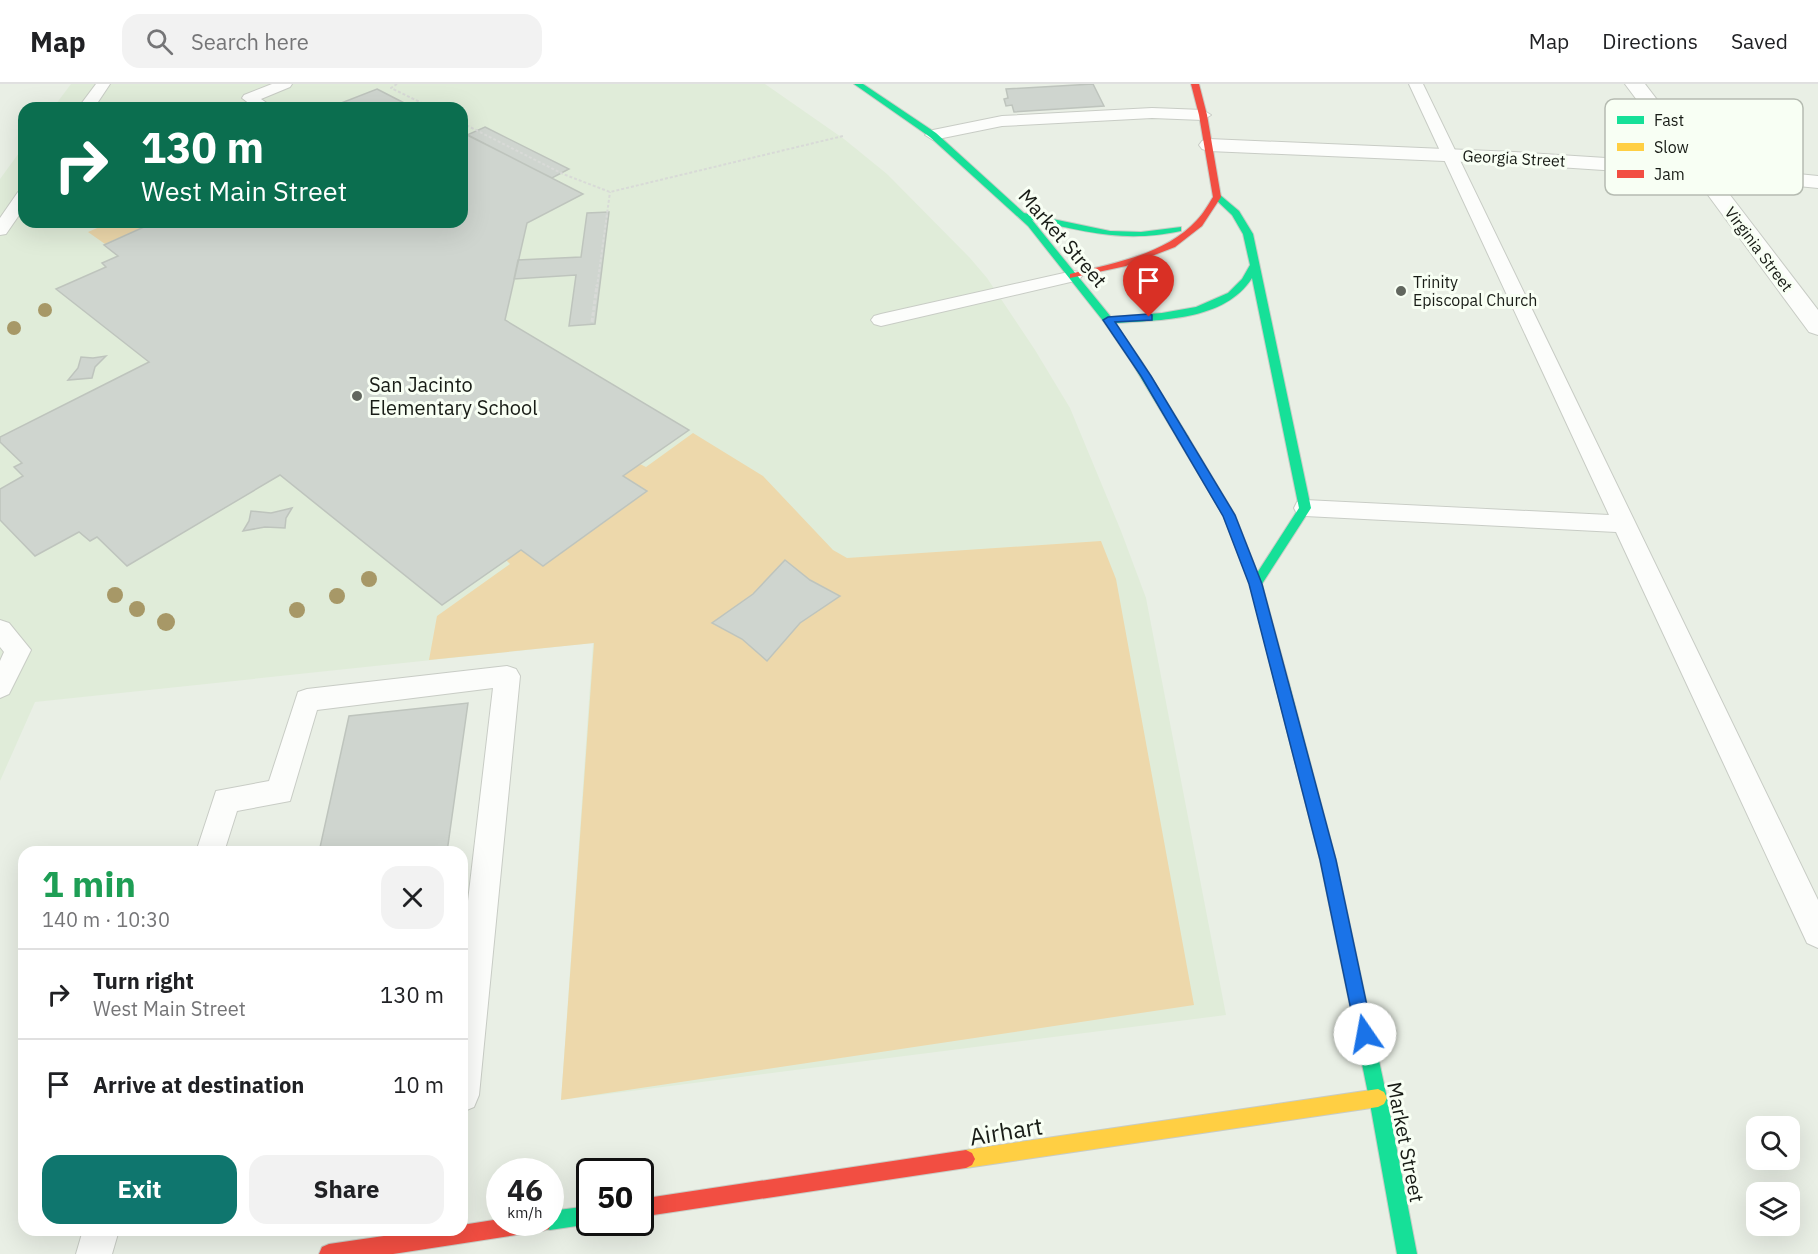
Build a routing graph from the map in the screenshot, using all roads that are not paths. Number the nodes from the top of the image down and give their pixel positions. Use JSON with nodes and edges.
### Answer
{"nodes":[{"id":1,"x":103,"y":84,"type":"edge"},
{"id":2,"x":285,"y":84,"type":"edge"},
{"id":3,"x":858,"y":84,"type":"edge"},
{"id":4,"x":1195,"y":84,"type":"edge"},
{"id":5,"x":1416,"y":84,"type":"edge"},
{"id":6,"x":1635,"y":84,"type":"edge"},
{"id":7,"x":1646,"y":99,"type":"edge"},
{"id":8,"x":90,"y":102,"type":"edge"},
{"id":9,"x":256,"y":102,"type":"edge"},
{"id":10,"x":1203,"y":115,"type":"junction"},
{"id":11,"x":933,"y":135,"type":"junction"},
{"id":12,"x":1209,"y":145,"type":"junction"},
{"id":13,"x":1449,"y":154,"type":"junction"},
{"id":14,"x":1605,"y":163,"type":"edge"},
{"id":15,"x":1803,"y":180,"type":"edge"},
{"id":16,"x":1818,"y":182,"type":"edge"},
{"id":17,"x":1718,"y":195,"type":"edge"},
{"id":18,"x":1217,"y":197,"type":"junction"},
{"id":19,"x":18,"y":204,"type":"edge"},
{"id":20,"x":1020,"y":215,"type":"junction"},
{"id":21,"x":1198,"y":226,"type":"junction"},
{"id":22,"x":0,"y":230,"type":"edge"},
{"id":23,"x":1253,"y":267,"type":"junction"},
{"id":24,"x":1073,"y":276,"type":"junction"},
{"id":25,"x":880,"y":320,"type":"dead end"},
{"id":26,"x":1108,"y":320,"type":"junction"},
{"id":27,"x":1818,"y":327,"type":"edge"},
{"id":28,"x":1305,"y":508,"type":"junction"},
{"id":29,"x":1624,"y":524,"type":"junction"},
{"id":30,"x":1256,"y":584,"type":"junction"},
{"id":31,"x":0,"y":630,"type":"edge"},
{"id":32,"x":0,"y":687,"type":"edge"},
{"id":33,"x":212,"y":846,"type":"edge"},
{"id":34,"x":1818,"y":933,"type":"edge"},
{"id":35,"x":468,"y":1039,"type":"edge"},
{"id":36,"x":1378,"y":1098,"type":"junction"},
{"id":37,"x":654,"y":1206,"type":"edge"},
{"id":38,"x":486,"y":1230,"type":"edge"},
{"id":39,"x":468,"y":1233,"type":"edge"},
{"id":40,"x":99,"y":1236,"type":"edge"},
{"id":41,"x":449,"y":1236,"type":"edge"},
{"id":42,"x":94,"y":1254,"type":"edge"},
{"id":43,"x":329,"y":1254,"type":"edge"},
{"id":44,"x":1407,"y":1254,"type":"edge"}],
"edges":[{"from":1,"to":8,"type":"lane"},
{"from":2,"to":9,"type":"lane"},
{"from":3,"to":11,"type":"main road","name":"Market Street"},
{"from":4,"to":10,"type":"main road"},
{"from":5,"to":13,"type":"lane"},
{"from":6,"to":7,"type":"street","name":"Virginia Street"},
{"from":10,"to":11,"type":"lane"},
{"from":10,"to":12,"type":"main road"},
{"from":11,"to":20,"type":"main road","name":"Market Street"},
{"from":12,"to":13,"type":"street","name":"Georgia Street"},
{"from":12,"to":18,"type":"main road"},
{"from":13,"to":14,"type":"street","name":"Georgia Street"},
{"from":13,"to":29,"type":"lane"},
{"from":15,"to":16,"type":"street","name":"Georgia Street"},
{"from":17,"to":27,"type":"street","name":"Virginia Street"},
{"from":18,"to":21,"type":"main road"},
{"from":18,"to":23,"type":"main road"},
{"from":19,"to":22,"type":"lane"},
{"from":20,"to":21,"type":"main road"},
{"from":20,"to":24,"type":"main road","name":"Market Street"},
{"from":21,"to":24,"type":"main road"},
{"from":23,"to":26,"type":"main road"},
{"from":23,"to":28,"type":"main road"},
{"from":24,"to":25,"type":"lane"},
{"from":24,"to":26,"type":"main road","name":"Market Street"},
{"from":26,"to":30,"type":"main road","name":"Market Street"},
{"from":28,"to":29,"type":"lane"},
{"from":28,"to":30,"type":"main road"},
{"from":29,"to":34,"type":"lane"},
{"from":30,"to":36,"type":"main road","name":"Market Street"},
{"from":31,"to":32,"type":"lane"},
{"from":33,"to":35,"type":"lane"},
{"from":36,"to":37,"type":"main road","name":"Airhart"},
{"from":36,"to":44,"type":"main road","name":"Market Street"},
{"from":38,"to":39,"type":"main road"},
{"from":40,"to":42,"type":"lane"},
{"from":41,"to":43,"type":"main road"}]}
